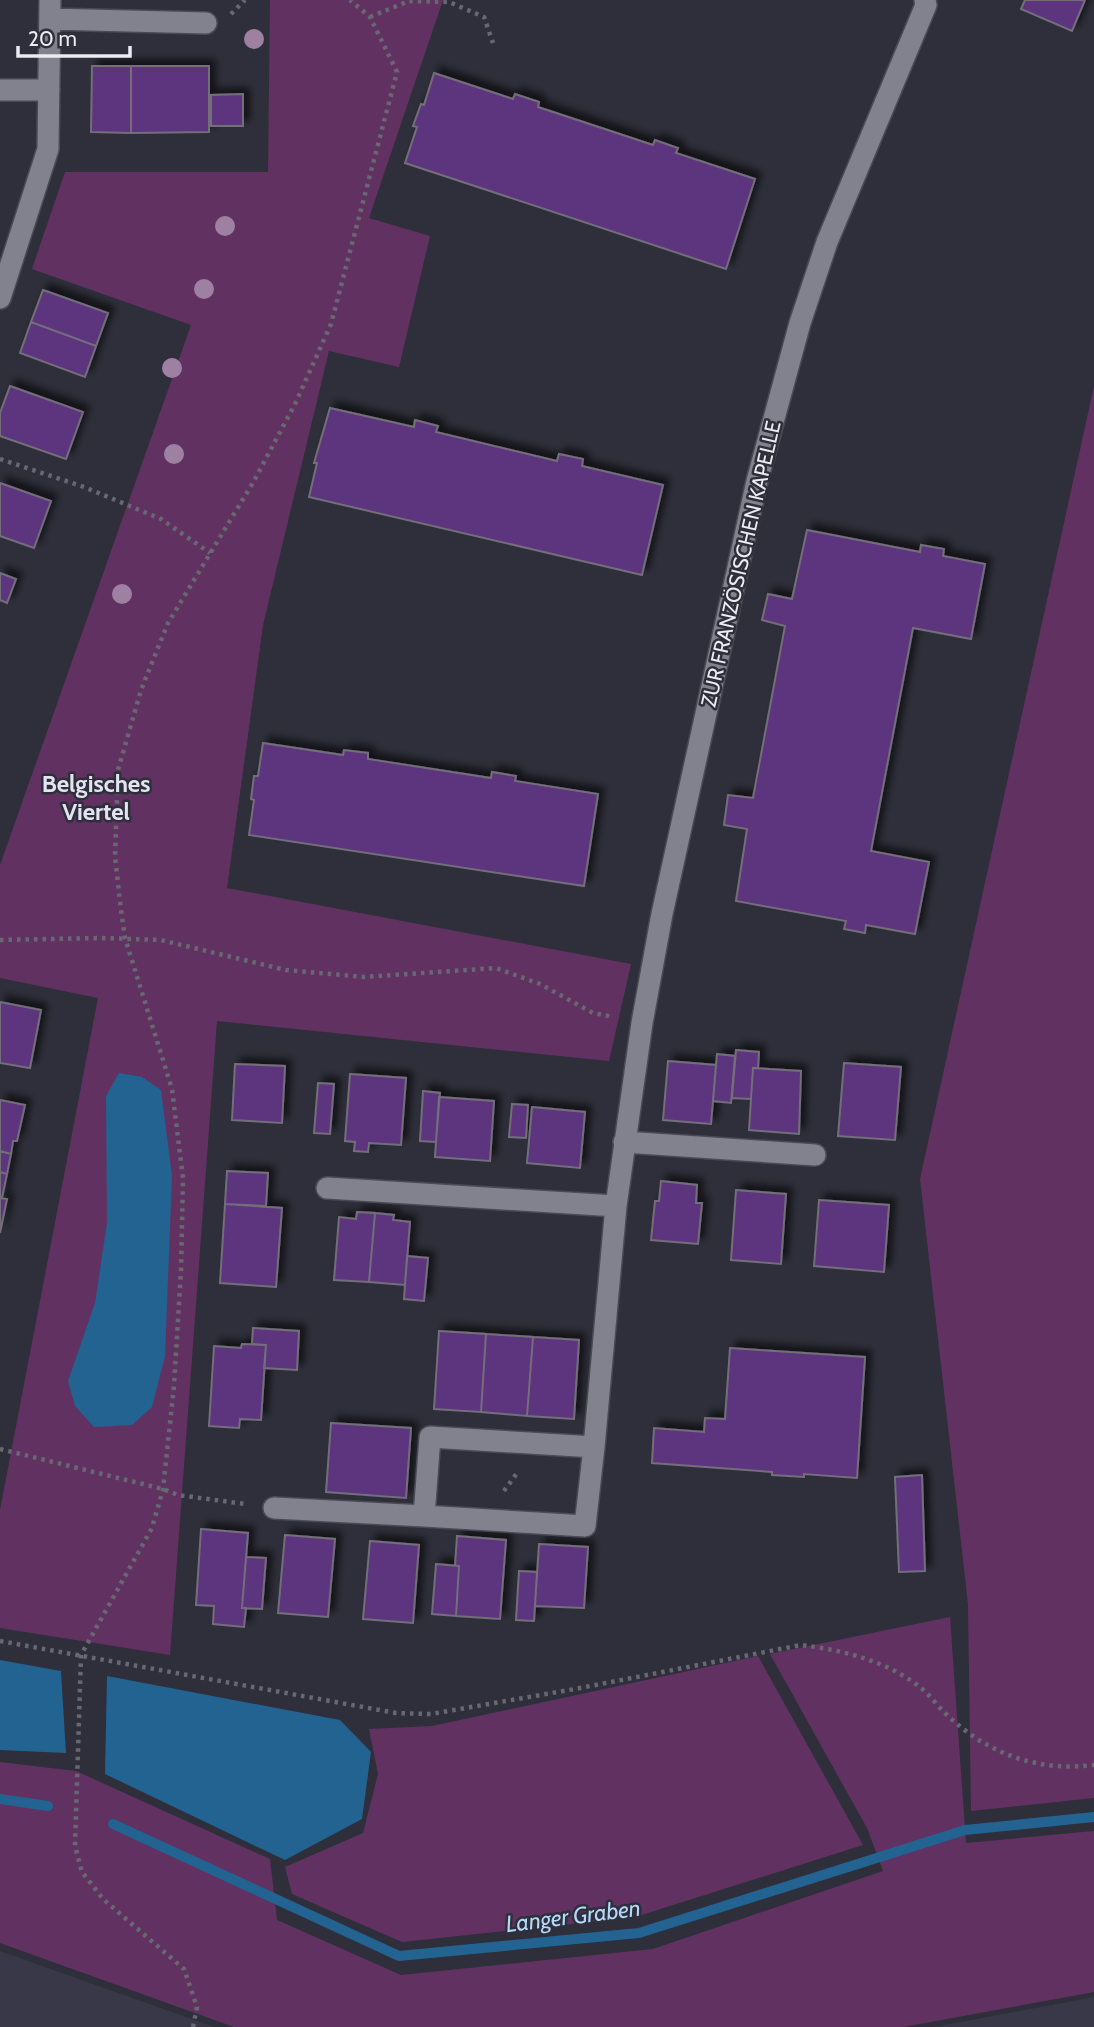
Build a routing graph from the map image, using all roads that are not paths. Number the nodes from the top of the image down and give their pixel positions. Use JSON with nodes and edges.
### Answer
{"nodes":[{"id":1,"x":929,"y":2,"type":"edge"},
{"id":2,"x":50,"y":10,"type":"edge"},
{"id":3,"x":206,"y":23,"type":"dead end"},
{"id":4,"x":49,"y":89,"type":"junction"},
{"id":5,"x":0,"y":90,"type":"edge"},
{"id":6,"x":0,"y":298,"type":"edge"},
{"id":7,"x":624,"y":1142,"type":"junction"},
{"id":8,"x":815,"y":1155,"type":"dead end"},
{"id":9,"x":327,"y":1188,"type":"dead end"},
{"id":10,"x":615,"y":1206,"type":"junction"},
{"id":11,"x":594,"y":1447,"type":"junction"},
{"id":12,"x":274,"y":1508,"type":"road end"},
{"id":13,"x":424,"y":1516,"type":"junction"}],
"edges":[{"from":1,"to":7,"type":"street","name":"ZUR FRANZÖSISCHEN KAPELLE"},
{"from":2,"to":3,"type":"street"},
{"from":2,"to":4,"type":"street"},
{"from":4,"to":5,"type":"street"},
{"from":4,"to":6,"type":"street"},
{"from":7,"to":8,"type":"street"},
{"from":7,"to":10,"type":"street","name":"ZUR FRANZÖSISCHEN KAPELLE"},
{"from":9,"to":10,"type":"street"},
{"from":10,"to":11,"type":"street","name":"ZUR FRANZÖSISCHEN KAPELLE"},
{"from":11,"to":13,"type":"street","name":"ZUR FRANZÖSISCHEN KAPELLE"},
{"from":11,"to":13,"type":"street"},
{"from":12,"to":13,"type":"street","name":"ZUR FRANZÖSISCHEN KAPELLE"}]}
